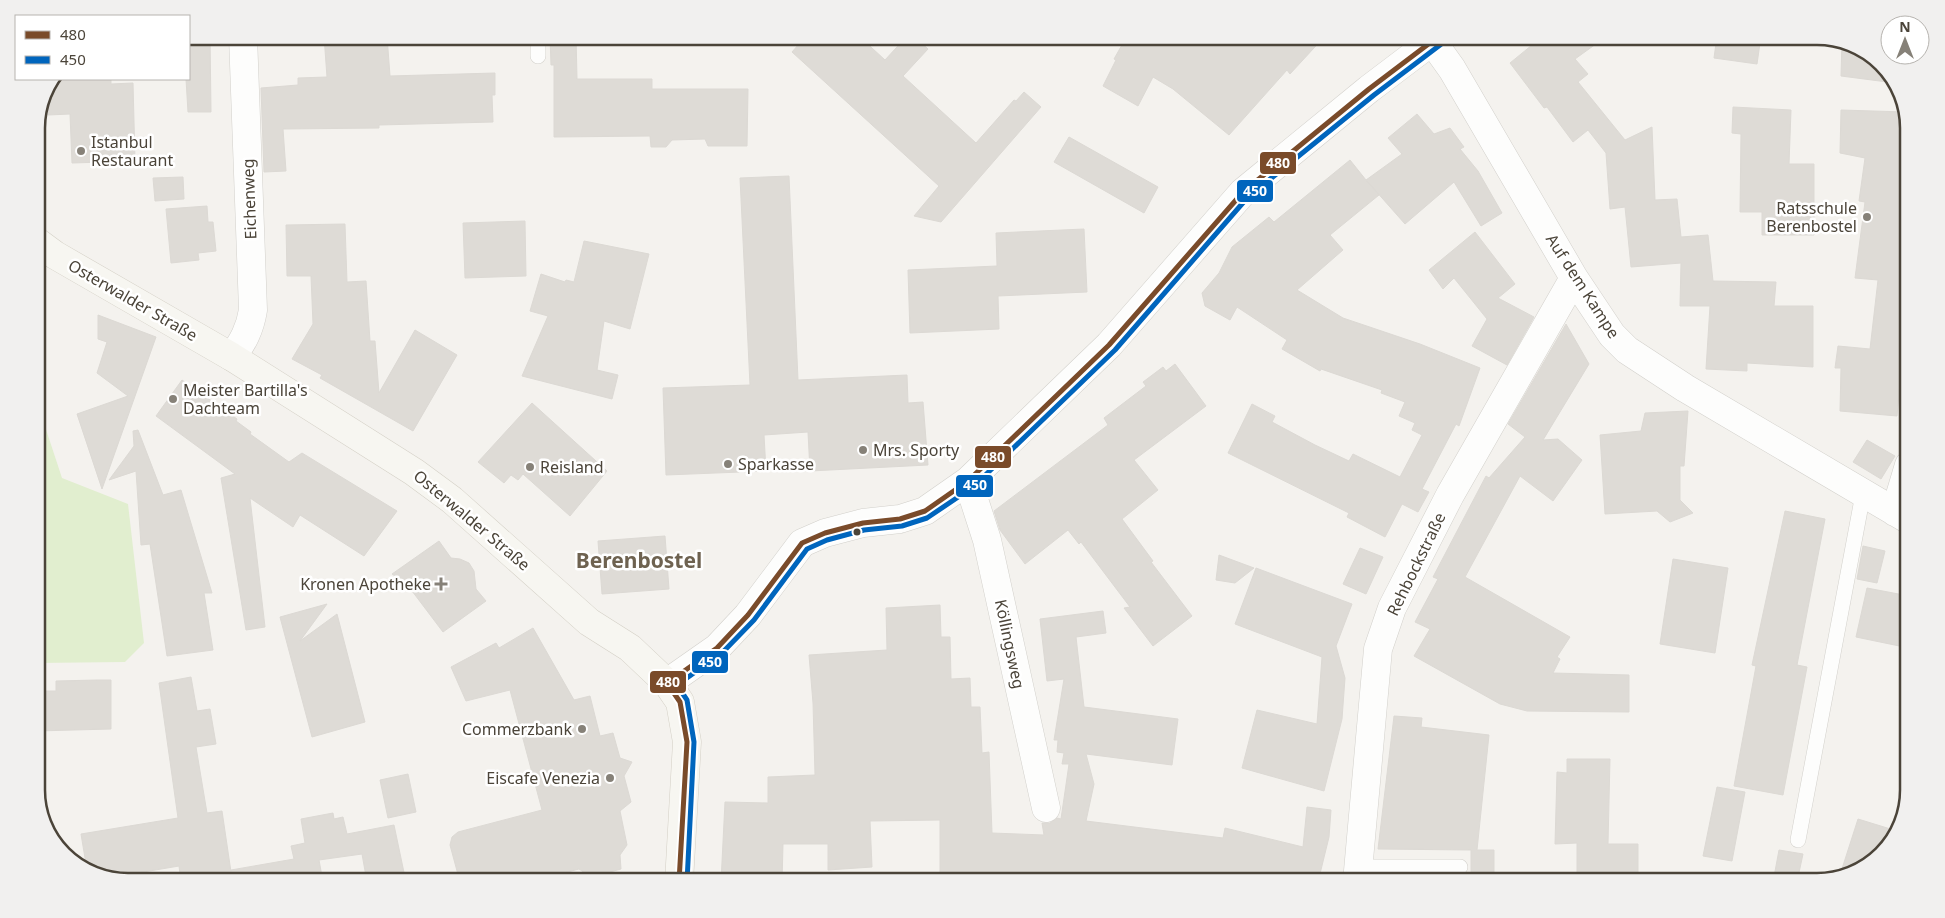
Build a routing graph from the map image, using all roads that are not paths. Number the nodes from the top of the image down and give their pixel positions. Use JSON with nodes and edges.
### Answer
{"nodes":[{"id":1,"x":243,"y":45,"type":"edge"},
{"id":2,"x":538,"y":45,"type":"edge"},
{"id":3,"x":1423,"y":45,"type":"edge"},
{"id":4,"x":1437,"y":45,"type":"edge"},
{"id":5,"x":538,"y":56,"type":"dead end"},
{"id":6,"x":45,"y":247,"type":"edge"},
{"id":7,"x":1574,"y":278,"type":"junction"},
{"id":8,"x":232,"y":357,"type":"junction"},
{"id":9,"x":968,"y":481,"type":"junction"},
{"id":10,"x":1863,"y":494,"type":"junction"},
{"id":11,"x":1900,"y":515,"type":"edge"},
{"id":12,"x":667,"y":683,"type":"junction"},
{"id":13,"x":1046,"y":808,"type":"dead end"},
{"id":14,"x":1798,"y":840,"type":"dead end"},
{"id":15,"x":1460,"y":868,"type":"dead end"},
{"id":16,"x":680,"y":873,"type":"edge"},
{"id":17,"x":1357,"y":873,"type":"edge"},
{"id":18,"x":1386,"y":873,"type":"edge"}],
"edges":[{"from":1,"to":8,"type":"street","name":"Eichenweg"},
{"from":2,"to":5,"type":"lane"},
{"from":3,"to":9,"type":"street"},
{"from":4,"to":7,"type":"street","name":"Auf dem Kampe"},
{"from":6,"to":8,"type":"street","name":"Osterwalder Straße"},
{"from":7,"to":10,"type":"street","name":"Auf dem Kampe"},
{"from":7,"to":17,"type":"street","name":"Rehbockstraße"},
{"from":8,"to":12,"type":"street","name":"Osterwalder Straße"},
{"from":9,"to":12,"type":"street"},
{"from":9,"to":13,"type":"street","name":"Köllingsweg"},
{"from":10,"to":11,"type":"street","name":"Auf dem Kampe"},
{"from":10,"to":14,"type":"lane"},
{"from":12,"to":16,"type":"street","name":"Osterwalder Straße"},
{"from":15,"to":18,"type":"lane"}]}
